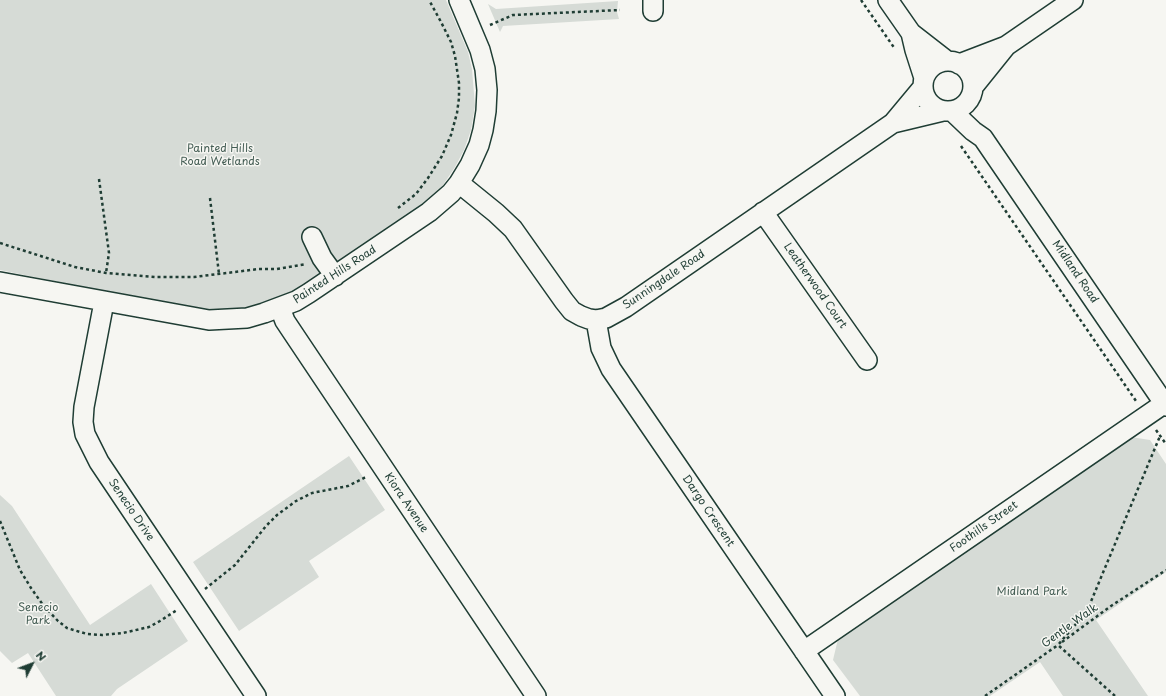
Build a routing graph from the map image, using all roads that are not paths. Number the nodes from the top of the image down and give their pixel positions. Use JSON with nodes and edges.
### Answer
{"nodes":[{"id":1,"x":459,"y":0,"type":"edge"},
{"id":2,"x":888,"y":0,"type":"edge"},
{"id":3,"x":1073,"y":0,"type":"edge"},
{"id":4,"x":911,"y":33,"type":"junction"},
{"id":5,"x":1006,"y":46,"type":"junction"},
{"id":6,"x":953,"y":62,"type":"junction"},
{"id":7,"x":923,"y":83,"type":"junction"},
{"id":8,"x":972,"y":92,"type":"junction"},
{"id":9,"x":947,"y":111,"type":"junction"},
{"id":10,"x":892,"y":123,"type":"junction"},
{"id":11,"x":983,"y":138,"type":"junction"},
{"id":12,"x":459,"y":183,"type":"junction"},
{"id":13,"x":763,"y":212,"type":"junction"},
{"id":14,"x":312,"y":237,"type":"dead end"},
{"id":15,"x":335,"y":276,"type":"junction"},
{"id":16,"x":0,"y":282,"type":"edge"},
{"id":17,"x":104,"y":302,"type":"junction"},
{"id":18,"x":280,"y":308,"type":"junction"},
{"id":19,"x":596,"y":320,"type":"junction"},
{"id":20,"x":867,"y":360,"type":"dead end"},
{"id":21,"x":1165,"y":404,"type":"edge"},
{"id":22,"x":804,"y":651,"type":"junction"},
{"id":23,"x":256,"y":696,"type":"edge"},
{"id":24,"x":536,"y":696,"type":"edge"},
{"id":25,"x":835,"y":696,"type":"edge"}],
"edges":[{"from":1,"to":12,"type":"street","name":"Painted Hills Road"},
{"from":2,"to":4,"type":"street"},
{"from":3,"to":5,"type":"street"},
{"from":4,"to":6,"type":"street"},
{"from":4,"to":7,"type":"street"},
{"from":5,"to":6,"type":"street"},
{"from":5,"to":8,"type":"street"},
{"from":6,"to":7,"type":"street"},
{"from":6,"to":8,"type":"street"},
{"from":7,"to":9,"type":"street"},
{"from":7,"to":10,"type":"street","name":"Sunningdale Road"},
{"from":8,"to":9,"type":"street"},
{"from":8,"to":11,"type":"street","name":"Midland Road"},
{"from":9,"to":10,"type":"street","name":"Sunningdale Road"},
{"from":9,"to":11,"type":"street","name":"Midland Road"},
{"from":10,"to":13,"type":"street","name":"Sunningdale Road"},
{"from":11,"to":21,"type":"street","name":"Midland Road"},
{"from":12,"to":15,"type":"street","name":"Painted Hills Road"},
{"from":12,"to":19,"type":"street"},
{"from":13,"to":19,"type":"street","name":"Sunningdale Road"},
{"from":13,"to":20,"type":"street","name":"Leatherwood Court"},
{"from":14,"to":15,"type":"street"},
{"from":15,"to":18,"type":"street","name":"Painted Hills Road"},
{"from":16,"to":17,"type":"street","name":"Painted Hills Road"},
{"from":17,"to":18,"type":"street","name":"Painted Hills Road"},
{"from":17,"to":23,"type":"street","name":"Senecio Drive"},
{"from":18,"to":24,"type":"street","name":"Kiora Avenue"},
{"from":19,"to":22,"type":"street","name":"Dargo Crescent"},
{"from":21,"to":22,"type":"street","name":"Foothills Street"},
{"from":22,"to":25,"type":"street","name":"Dargo Crescent"}]}
